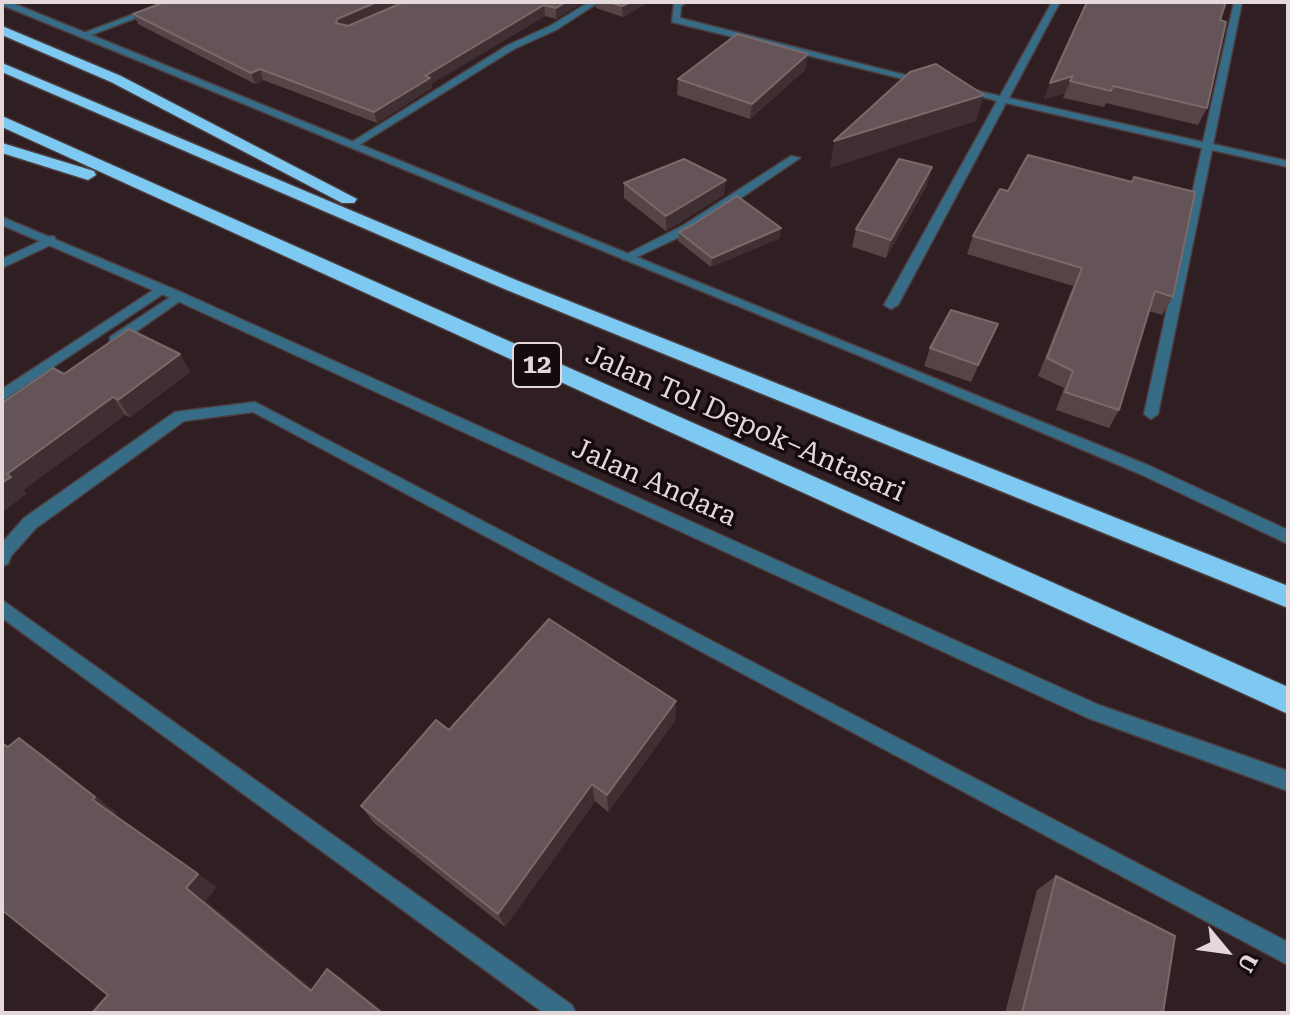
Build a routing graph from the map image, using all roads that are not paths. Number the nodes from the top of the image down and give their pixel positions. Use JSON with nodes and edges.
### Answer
{"nodes":[{"id":1,"x":2,"y":2,"type":"edge"},
{"id":2,"x":174,"y":2,"type":"edge"},
{"id":3,"x":595,"y":2,"type":"edge"},
{"id":4,"x":683,"y":2,"type":"edge"},
{"id":5,"x":1056,"y":2,"type":"edge"},
{"id":6,"x":1238,"y":2,"type":"edge"},
{"id":7,"x":2,"y":30,"type":"edge"},
{"id":8,"x":83,"y":35,"type":"junction"},
{"id":9,"x":2,"y":67,"type":"edge"},
{"id":10,"x":938,"y":84,"type":"edge"},
{"id":11,"x":954,"y":88,"type":"edge"},
{"id":12,"x":1000,"y":100,"type":"junction"},
{"id":13,"x":2,"y":121,"type":"edge"},
{"id":14,"x":352,"y":145,"type":"junction"},
{"id":15,"x":1208,"y":146,"type":"junction"},
{"id":16,"x":2,"y":148,"type":"edge"},
{"id":17,"x":795,"y":158,"type":"dead end"},
{"id":18,"x":1288,"y":164,"type":"edge"},
{"id":19,"x":181,"y":204,"type":"junction"},
{"id":20,"x":2,"y":221,"type":"edge"},
{"id":21,"x":51,"y":240,"type":"junction"},
{"id":22,"x":627,"y":257,"type":"junction"},
{"id":23,"x":2,"y":264,"type":"edge"},
{"id":24,"x":509,"y":284,"type":"junction"},
{"id":25,"x":161,"y":289,"type":"junction"},
{"id":26,"x":178,"y":296,"type":"junction"},
{"id":27,"x":891,"y":305,"type":"dead end"},
{"id":28,"x":101,"y":350,"type":"edge"},
{"id":29,"x":2,"y":396,"type":"edge"},
{"id":30,"x":1151,"y":414,"type":"dead end"},
{"id":31,"x":1288,"y":537,"type":"edge"},
{"id":32,"x":2,"y":559,"type":"edge"},
{"id":33,"x":1288,"y":597,"type":"edge"},
{"id":34,"x":2,"y":608,"type":"edge"},
{"id":35,"x":1288,"y":701,"type":"edge"},
{"id":36,"x":1288,"y":781,"type":"edge"},
{"id":37,"x":1288,"y":954,"type":"edge"},
{"id":38,"x":564,"y":1013,"type":"edge"}],
"edges":[{"from":1,"to":8,"type":"street"},
{"from":2,"to":8,"type":"street"},
{"from":3,"to":14,"type":"street"},
{"from":4,"to":10,"type":"street"},
{"from":5,"to":12,"type":"street"},
{"from":6,"to":15,"type":"street"},
{"from":7,"to":24,"type":"highway"},
{"from":8,"to":14,"type":"street"},
{"from":9,"to":24,"type":"highway","name":"Jalan Tol Depok–Antasari","number":"12"},
{"from":11,"to":12,"type":"street"},
{"from":12,"to":15,"type":"street"},
{"from":12,"to":27,"type":"street"},
{"from":13,"to":19,"type":"highway","name":"Jalan Tol Depok–Antasari","number":"12"},
{"from":14,"to":22,"type":"street"},
{"from":15,"to":18,"type":"street"},
{"from":15,"to":30,"type":"street"},
{"from":16,"to":19,"type":"highway"},
{"from":17,"to":22,"type":"street"},
{"from":19,"to":35,"type":"highway","name":"Jalan Tol Depok–Antasari","number":"12"},
{"from":20,"to":21,"type":"street","name":"Jalan Andara"},
{"from":21,"to":23,"type":"street"},
{"from":21,"to":25,"type":"street","name":"Jalan Andara"},
{"from":22,"to":31,"type":"street"},
{"from":24,"to":33,"type":"highway","name":"Jalan Tol Depok–Antasari","number":"12"},
{"from":25,"to":26,"type":"street","name":"Jalan Andara"},
{"from":25,"to":29,"type":"street"},
{"from":26,"to":28,"type":"street"},
{"from":26,"to":36,"type":"street","name":"Jalan Andara"},
{"from":32,"to":37,"type":"street"},
{"from":34,"to":38,"type":"street"}]}
